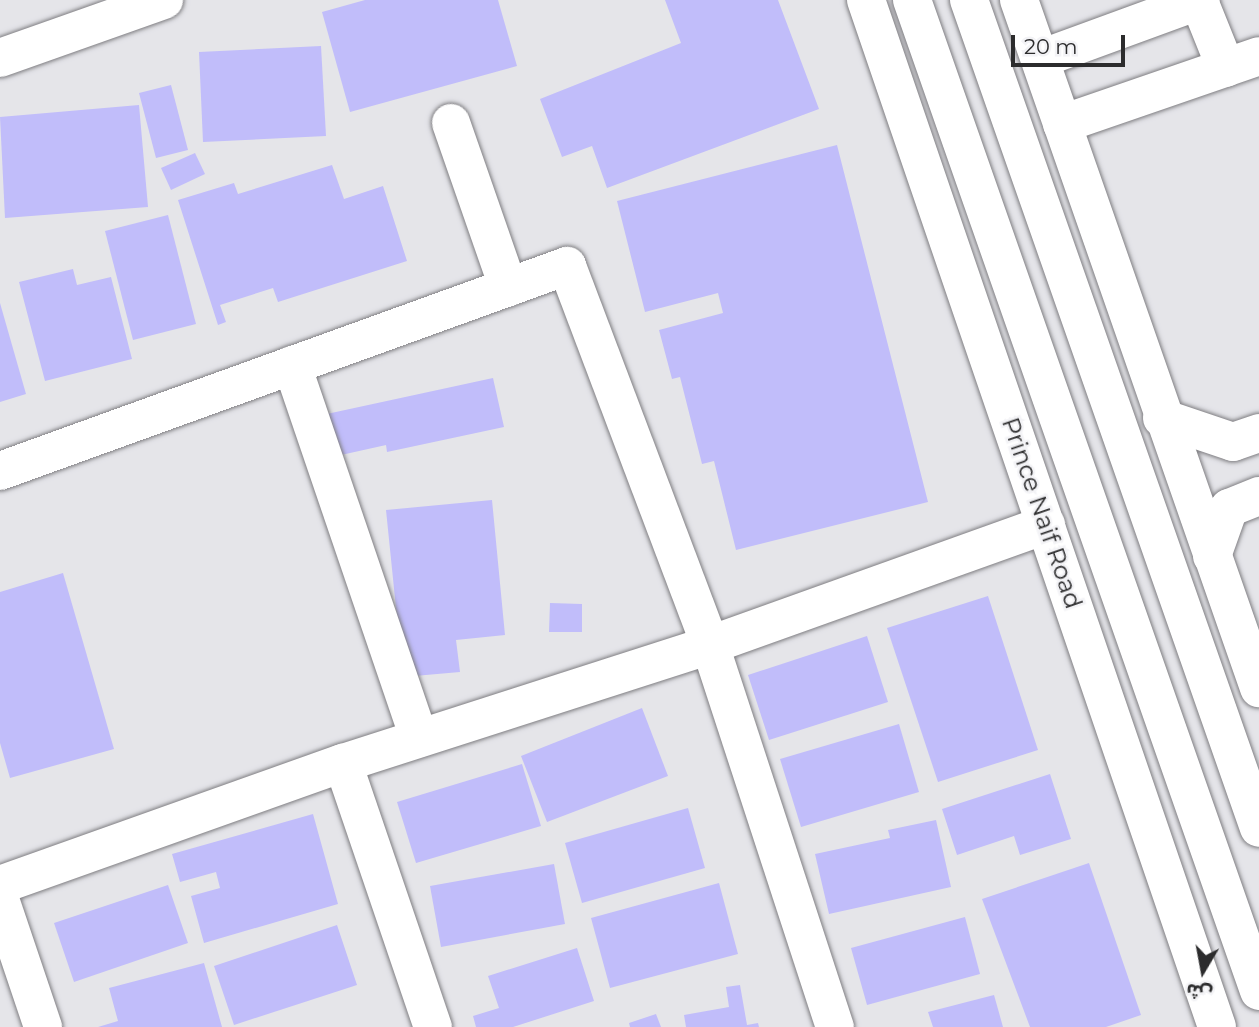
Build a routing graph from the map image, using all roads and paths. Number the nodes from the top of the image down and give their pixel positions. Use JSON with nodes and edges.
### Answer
{"nodes":[{"id":1,"x":164,"y":0,"type":"edge"},
{"id":2,"x":866,"y":0,"type":"edge"},
{"id":3,"x":912,"y":0,"type":"edge"},
{"id":4,"x":969,"y":0,"type":"edge"},
{"id":5,"x":1019,"y":0,"type":"edge"},
{"id":6,"x":1200,"y":0,"type":"edge"},
{"id":7,"x":0,"y":58,"type":"edge"},
{"id":8,"x":1040,"y":58,"type":"junction"},
{"id":9,"x":1242,"y":62,"type":"edge"},
{"id":10,"x":451,"y":123,"type":"dead end"},
{"id":11,"x":1062,"y":124,"type":"junction"},
{"id":12,"x":508,"y":287,"type":"junction"},
{"id":13,"x":292,"y":365,"type":"junction"},
{"id":14,"x":1162,"y":418,"type":"junction"},
{"id":15,"x":1259,"y":433,"type":"edge"},
{"id":16,"x":0,"y":471,"type":"edge"},
{"id":17,"x":1259,"y":496,"type":"edge"},
{"id":18,"x":1046,"y":525,"type":"junction"},
{"id":19,"x":1212,"y":556,"type":"junction"},
{"id":20,"x":710,"y":645,"type":"junction"},
{"id":21,"x":1259,"y":688,"type":"edge"},
{"id":22,"x":419,"y":738,"type":"junction"},
{"id":23,"x":343,"y":763,"type":"junction"},
{"id":24,"x":1259,"y":828,"type":"edge"},
{"id":25,"x":0,"y":886,"type":"edge"},
{"id":26,"x":0,"y":899,"type":"edge"},
{"id":27,"x":1259,"y":991,"type":"edge"},
{"id":28,"x":43,"y":1027,"type":"edge"},
{"id":29,"x":433,"y":1027,"type":"edge"},
{"id":30,"x":835,"y":1027,"type":"edge"},
{"id":31,"x":1217,"y":1027,"type":"edge"}],
"edges":[{"from":1,"to":7,"type":"street"},
{"from":2,"to":18,"type":"street","name":"Prince Naif Road"},
{"from":3,"to":27,"type":"street","name":"Prince Naif Road"},
{"from":4,"to":24,"type":"street"},
{"from":5,"to":8,"type":"street"},
{"from":6,"to":8,"type":"street"},
{"from":6,"to":9,"type":"street"},
{"from":8,"to":11,"type":"street"},
{"from":9,"to":11,"type":"street"},
{"from":10,"to":12,"type":"street"},
{"from":11,"to":14,"type":"street"},
{"from":12,"to":13,"type":"street"},
{"from":12,"to":20,"type":"street"},
{"from":13,"to":16,"type":"street"},
{"from":13,"to":22,"type":"street"},
{"from":14,"to":15,"type":"street"},
{"from":14,"to":19,"type":"street"},
{"from":17,"to":19,"type":"street"},
{"from":18,"to":20,"type":"street"},
{"from":18,"to":31,"type":"street","name":"Prince Naif Road"},
{"from":19,"to":21,"type":"street"},
{"from":20,"to":22,"type":"street"},
{"from":20,"to":30,"type":"street"},
{"from":22,"to":23,"type":"street"},
{"from":23,"to":25,"type":"street"},
{"from":23,"to":29,"type":"street"},
{"from":26,"to":28,"type":"street"}]}
